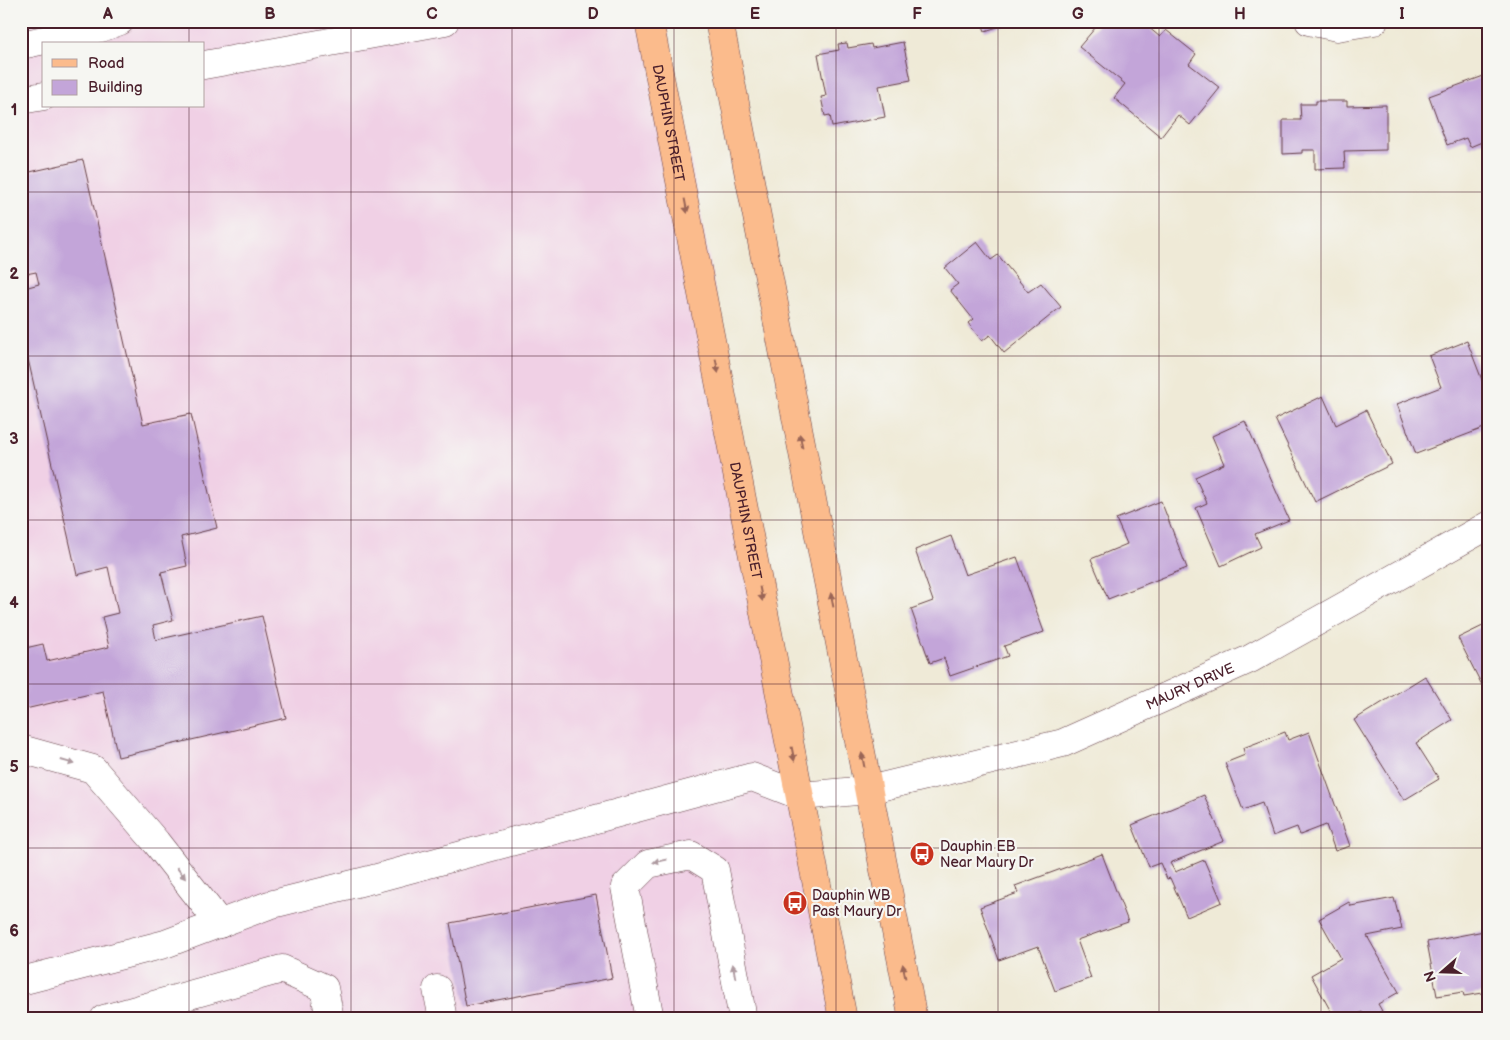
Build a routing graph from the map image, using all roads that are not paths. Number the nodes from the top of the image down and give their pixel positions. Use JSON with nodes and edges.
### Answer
{"nodes":[{"id":1,"x":120,"y":21,"type":"edge"},
{"id":2,"x":445,"y":21,"type":"edge"},
{"id":3,"x":649,"y":21,"type":"edge"},
{"id":4,"x":719,"y":21,"type":"edge"},
{"id":5,"x":1309,"y":21,"type":"edge"},
{"id":6,"x":1374,"y":21,"type":"edge"},
{"id":7,"x":21,"y":45,"type":"edge"},
{"id":8,"x":205,"y":65,"type":"edge"},
{"id":9,"x":42,"y":96,"type":"edge"},
{"id":10,"x":21,"y":100,"type":"edge"},
{"id":11,"x":1489,"y":525,"type":"edge"},
{"id":12,"x":21,"y":749,"type":"edge"},
{"id":13,"x":868,"y":790,"type":"junction"},
{"id":14,"x":801,"y":796,"type":"junction"},
{"id":15,"x":220,"y":924,"type":"junction"},
{"id":16,"x":21,"y":981,"type":"edge"},
{"id":17,"x":437,"y":989,"type":"dead end"},
{"id":18,"x":104,"y":1019,"type":"edge"},
{"id":19,"x":330,"y":1019,"type":"edge"},
{"id":20,"x":443,"y":1019,"type":"edge"},
{"id":21,"x":650,"y":1019,"type":"edge"},
{"id":22,"x":742,"y":1019,"type":"edge"},
{"id":23,"x":843,"y":1019,"type":"edge"},
{"id":24,"x":913,"y":1019,"type":"edge"}],
"edges":[{"from":1,"to":7,"type":"street"},
{"from":2,"to":8,"type":"street"},
{"from":3,"to":14,"type":"main road","name":"DAUPHIN STREET","one_way":true},
{"from":13,"to":4,"type":"main road","one_way":true},
{"from":5,"to":6,"type":"street"},
{"from":9,"to":10,"type":"street"},
{"from":11,"to":13,"type":"street","name":"MAURY DRIVE"},
{"from":12,"to":15,"type":"street","one_way":true},
{"from":13,"to":14,"type":"street","name":"MAURY DRIVE"},
{"from":24,"to":13,"type":"main road","one_way":true},
{"from":14,"to":15,"type":"street"},
{"from":14,"to":23,"type":"main road","name":"DAUPHIN STREET"},
{"from":15,"to":16,"type":"street"},
{"from":17,"to":20,"type":"street"},
{"from":18,"to":19,"type":"street"},
{"from":22,"to":21,"type":"street","one_way":true}]}
